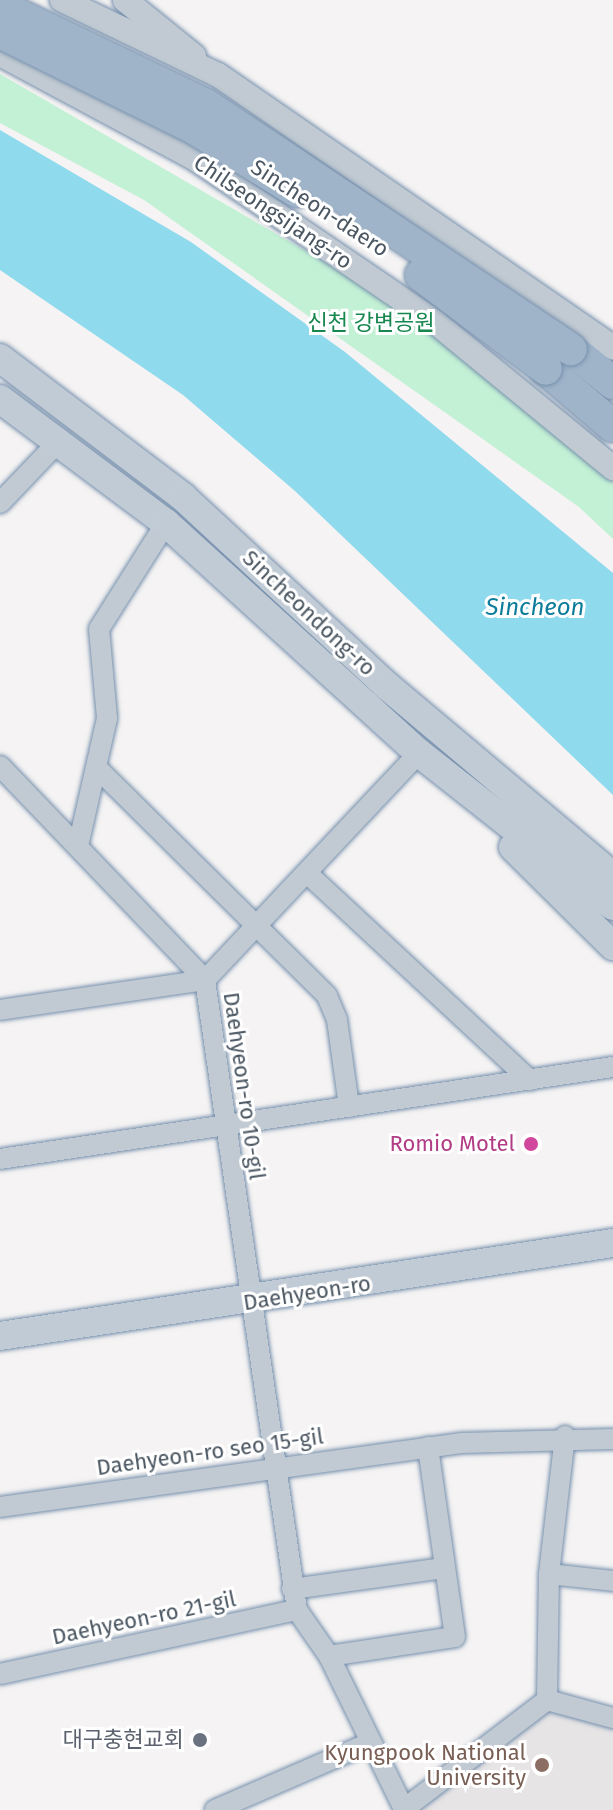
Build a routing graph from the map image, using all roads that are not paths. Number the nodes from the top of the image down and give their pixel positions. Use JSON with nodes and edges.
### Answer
{"nodes":[{"id":1,"x":7,"y":0,"type":"edge"},
{"id":2,"x":62,"y":0,"type":"edge"},
{"id":3,"x":125,"y":0,"type":"edge"},
{"id":4,"x":0,"y":6,"type":"edge"},
{"id":5,"x":105,"y":27,"type":"junction"},
{"id":6,"x":0,"y":32,"type":"edge"},
{"id":7,"x":0,"y":54,"type":"edge"},
{"id":8,"x":218,"y":75,"type":"junction"},
{"id":9,"x":68,"y":90,"type":"junction"},
{"id":10,"x":613,"y":348,"type":"edge"},
{"id":11,"x":0,"y":358,"type":"edge"},
{"id":12,"x":613,"y":383,"type":"edge"},
{"id":13,"x":0,"y":399,"type":"edge"},
{"id":14,"x":613,"y":426,"type":"edge"},
{"id":15,"x":61,"y":439,"type":"junction"},
{"id":16,"x":613,"y":468,"type":"edge"},
{"id":17,"x":0,"y":503,"type":"edge"},
{"id":18,"x":166,"y":523,"type":"junction"},
{"id":19,"x":419,"y":753,"type":"junction"},
{"id":20,"x":0,"y":766,"type":"edge"},
{"id":21,"x":98,"y":769,"type":"junction"},
{"id":22,"x":78,"y":846,"type":"junction"},
{"id":23,"x":308,"y":874,"type":"junction"},
{"id":24,"x":613,"y":876,"type":"edge"},
{"id":25,"x":613,"y":906,"type":"edge"},
{"id":26,"x":256,"y":928,"type":"junction"},
{"id":27,"x":613,"y":946,"type":"edge"},
{"id":28,"x":205,"y":980,"type":"junction"},
{"id":29,"x":0,"y":1010,"type":"edge"},
{"id":30,"x":613,"y":1067,"type":"edge"},
{"id":31,"x":530,"y":1080,"type":"junction"},
{"id":32,"x":349,"y":1107,"type":"junction"},
{"id":33,"x":226,"y":1126,"type":"junction"},
{"id":34,"x":0,"y":1159,"type":"edge"},
{"id":35,"x":613,"y":1243,"type":"edge"},
{"id":36,"x":250,"y":1303,"type":"junction"},
{"id":37,"x":0,"y":1336,"type":"edge"},
{"id":38,"x":565,"y":1436,"type":"junction"},
{"id":39,"x":613,"y":1439,"type":"edge"},
{"id":40,"x":428,"y":1447,"type":"junction"},
{"id":41,"x":274,"y":1466,"type":"junction"},
{"id":42,"x":0,"y":1507,"type":"edge"},
{"id":43,"x":444,"y":1568,"type":"junction"},
{"id":44,"x":549,"y":1574,"type":"junction"},
{"id":45,"x":613,"y":1581,"type":"edge"},
{"id":46,"x":292,"y":1589,"type":"junction"},
{"id":47,"x":297,"y":1610,"type":"junction"},
{"id":48,"x":329,"y":1656,"type":"junction"},
{"id":49,"x":0,"y":1674,"type":"edge"},
{"id":50,"x":547,"y":1700,"type":"junction"},
{"id":51,"x":613,"y":1718,"type":"edge"},
{"id":52,"x":367,"y":1744,"type":"junction"},
{"id":53,"x":215,"y":1810,"type":"edge"}],
"edges":[{"from":1,"to":9,"type":"street"},
{"from":2,"to":5,"type":"street"},
{"from":3,"to":8,"type":"street"},
{"from":4,"to":12,"type":"highway","name":"Sincheon-daero","bridge":true},
{"from":5,"to":8,"type":"street"},
{"from":5,"to":9,"type":"street"},
{"from":6,"to":14,"type":"highway","name":"Sincheon-daero","bridge":true},
{"from":7,"to":9,"type":"street","name":"Chilseongsijang-ro"},
{"from":8,"to":10,"type":"street"},
{"from":9,"to":16,"type":"street","name":"Chilseongsijang-ro"},
{"from":11,"to":24,"type":"main road","name":"Sincheondong-ro"},
{"from":13,"to":15,"type":"main road","name":"Sincheondong-ro"},
{"from":15,"to":17,"type":"street"},
{"from":15,"to":18,"type":"main road","name":"Sincheondong-ro"},
{"from":18,"to":19,"type":"main road","name":"Sincheondong-ro"},
{"from":18,"to":21,"type":"street"},
{"from":19,"to":23,"type":"street"},
{"from":19,"to":25,"type":"main road","name":"Sincheondong-ro"},
{"from":19,"to":27,"type":"main road"},
{"from":20,"to":22,"type":"street","name":"Daehyeon-ro 10-gil"},
{"from":21,"to":22,"type":"street"},
{"from":21,"to":26,"type":"street"},
{"from":22,"to":28,"type":"street","name":"Daehyeon-ro 10-gil"},
{"from":23,"to":26,"type":"street"},
{"from":23,"to":31,"type":"street"},
{"from":26,"to":28,"type":"street"},
{"from":26,"to":32,"type":"street"},
{"from":28,"to":29,"type":"street"},
{"from":28,"to":33,"type":"street","name":"Daehyeon-ro 10-gil"},
{"from":30,"to":31,"type":"street"},
{"from":31,"to":32,"type":"street"},
{"from":32,"to":33,"type":"street"},
{"from":33,"to":34,"type":"street"},
{"from":33,"to":36,"type":"street","name":"Daehyeon-ro 10-gil"},
{"from":35,"to":36,"type":"main road","name":"Daehyeon-ro"},
{"from":36,"to":37,"type":"main road","name":"Daehyeon-ro"},
{"from":36,"to":41,"type":"street","name":"Daehyeon-ro 10-gil"},
{"from":38,"to":39,"type":"street","name":"Daehyeon-ro seo 15-gil"},
{"from":38,"to":40,"type":"street","name":"Daehyeon-ro seo 15-gil"},
{"from":38,"to":44,"type":"street"},
{"from":40,"to":41,"type":"street","name":"Daehyeon-ro seo 15-gil"},
{"from":40,"to":43,"type":"street"},
{"from":41,"to":42,"type":"street","name":"Daehyeon-ro seo 15-gil"},
{"from":41,"to":46,"type":"street","name":"Daehyeon-ro 10-gil"},
{"from":43,"to":46,"type":"street"},
{"from":43,"to":48,"type":"street"},
{"from":44,"to":45,"type":"street"},
{"from":44,"to":50,"type":"street"},
{"from":46,"to":47,"type":"street","name":"Daehyeon-ro 10-gil"},
{"from":47,"to":48,"type":"street"},
{"from":47,"to":49,"type":"street","name":"Daehyeon-ro 21-gil"},
{"from":48,"to":52,"type":"street"},
{"from":50,"to":51,"type":"street"},
{"from":50,"to":52,"type":"street"},
{"from":52,"to":53,"type":"street"}]}
